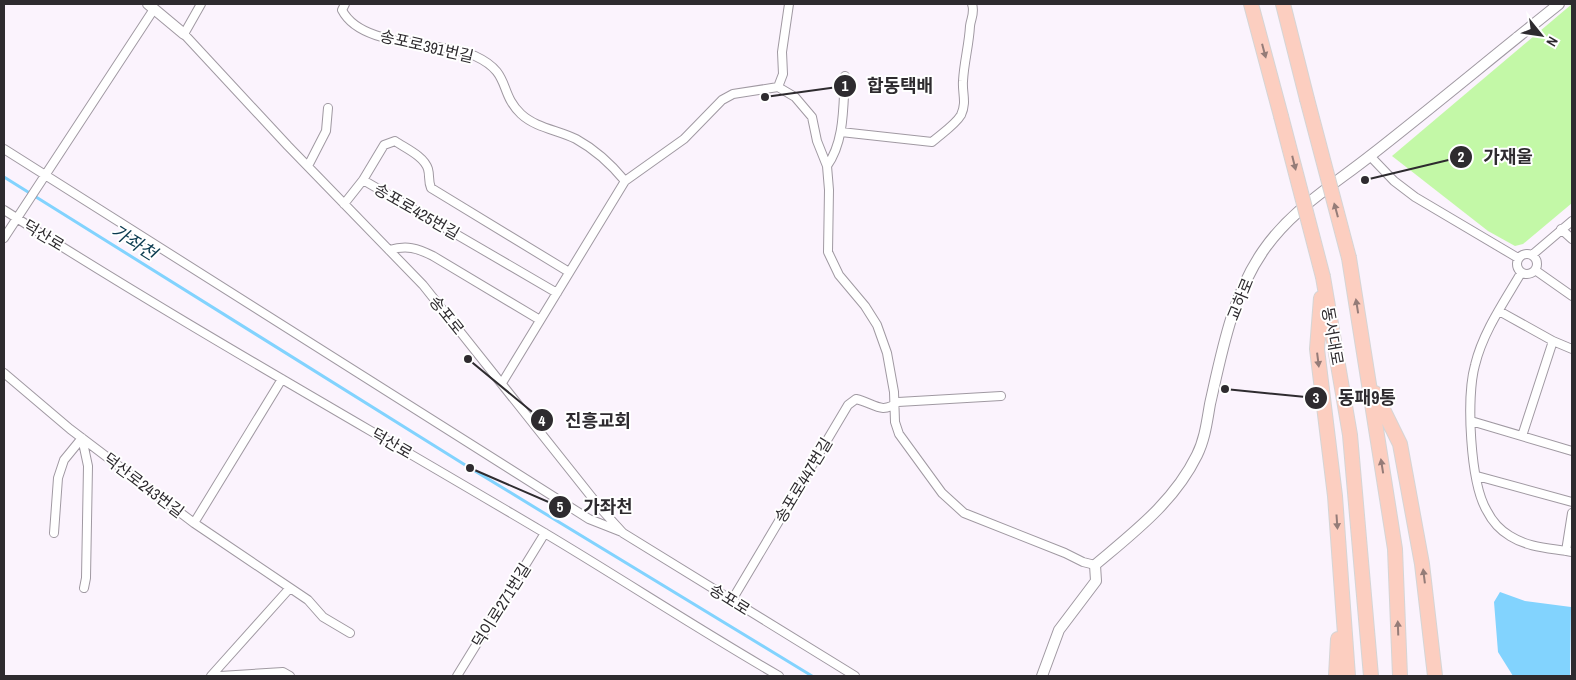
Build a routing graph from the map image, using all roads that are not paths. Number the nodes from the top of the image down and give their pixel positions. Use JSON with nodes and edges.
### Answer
{"nodes":[{"id":1,"x":201,"y":4,"type":"edge"},
{"id":2,"x":345,"y":4,"type":"edge"},
{"id":3,"x":790,"y":4,"type":"edge"},
{"id":4,"x":972,"y":4,"type":"edge"},
{"id":5,"x":1251,"y":4,"type":"edge"},
{"id":6,"x":1282,"y":4,"type":"edge"},
{"id":7,"x":1559,"y":4,"type":"edge"},
{"id":8,"x":151,"y":6,"type":"edge"},
{"id":9,"x":184,"y":34,"type":"junction"},
{"id":10,"x":845,"y":76,"type":"dead end"},
{"id":11,"x":778,"y":87,"type":"junction"},
{"id":12,"x":328,"y":108,"type":"dead end"},
{"id":13,"x":841,"y":132,"type":"junction"},
{"id":14,"x":4,"y":149,"type":"edge"},
{"id":15,"x":1370,"y":156,"type":"junction"},
{"id":16,"x":308,"y":166,"type":"junction"},
{"id":17,"x":827,"y":166,"type":"junction"},
{"id":18,"x":43,"y":177,"type":"junction"},
{"id":19,"x":363,"y":180,"type":"junction"},
{"id":20,"x":625,"y":181,"type":"junction"},
{"id":21,"x":344,"y":204,"type":"junction"},
{"id":22,"x":4,"y":210,"type":"edge"},
{"id":23,"x":16,"y":218,"type":"junction"},
{"id":24,"x":1572,"y":221,"type":"edge"},
{"id":25,"x":1561,"y":229,"type":"junction"},
{"id":26,"x":4,"y":238,"type":"edge"},
{"id":27,"x":1572,"y":239,"type":"edge"},
{"id":28,"x":389,"y":250,"type":"junction"},
{"id":29,"x":1532,"y":256,"type":"junction"},
{"id":30,"x":1518,"y":258,"type":"junction"},
{"id":31,"x":1535,"y":270,"type":"junction"},
{"id":32,"x":570,"y":272,"type":"junction"},
{"id":33,"x":1521,"y":273,"type":"junction"},
{"id":34,"x":1323,"y":277,"type":"junction"},
{"id":35,"x":557,"y":293,"type":"junction"},
{"id":36,"x":1572,"y":296,"type":"edge"},
{"id":37,"x":1499,"y":311,"type":"junction"},
{"id":38,"x":540,"y":320,"type":"junction"},
{"id":39,"x":1553,"y":341,"type":"junction"},
{"id":40,"x":1572,"y":349,"type":"edge"},
{"id":41,"x":4,"y":373,"type":"edge"},
{"id":42,"x":282,"y":379,"type":"junction"},
{"id":43,"x":1368,"y":382,"type":"junction"},
{"id":44,"x":502,"y":383,"type":"junction"},
{"id":45,"x":1001,"y":396,"type":"dead end"},
{"id":46,"x":895,"y":404,"type":"junction"},
{"id":47,"x":1471,"y":421,"type":"junction"},
{"id":48,"x":1522,"y":436,"type":"junction"},
{"id":49,"x":82,"y":438,"type":"junction"},
{"id":50,"x":1572,"y":451,"type":"edge"},
{"id":51,"x":1477,"y":476,"type":"junction"},
{"id":52,"x":1572,"y":502,"type":"edge"},
{"id":53,"x":1572,"y":513,"type":"edge"},
{"id":54,"x":194,"y":522,"type":"junction"},
{"id":55,"x":54,"y":532,"type":"dead end"},
{"id":56,"x":545,"y":533,"type":"junction"},
{"id":57,"x":624,"y":533,"type":"junction"},
{"id":58,"x":1569,"y":551,"type":"edge"},
{"id":59,"x":1095,"y":565,"type":"junction"},
{"id":60,"x":1340,"y":571,"type":"junction"},
{"id":61,"x":84,"y":588,"type":"dead end"},
{"id":62,"x":289,"y":589,"type":"junction"},
{"id":63,"x":732,"y":600,"type":"junction"},
{"id":64,"x":350,"y":633,"type":"dead end"},
{"id":65,"x":1371,"y":671,"type":"edge"},
{"id":66,"x":211,"y":676,"type":"edge"},
{"id":67,"x":220,"y":676,"type":"edge"},
{"id":68,"x":290,"y":676,"type":"edge"},
{"id":69,"x":457,"y":676,"type":"edge"},
{"id":70,"x":779,"y":676,"type":"edge"},
{"id":71,"x":855,"y":676,"type":"edge"},
{"id":72,"x":1042,"y":676,"type":"edge"},
{"id":73,"x":1336,"y":676,"type":"edge"},
{"id":74,"x":1348,"y":676,"type":"edge"},
{"id":75,"x":1400,"y":676,"type":"edge"},
{"id":76,"x":1435,"y":676,"type":"edge"}],
"edges":[{"from":1,"to":9,"type":"street"},
{"from":2,"to":20,"type":"street","name":"송포로391번길"},
{"from":3,"to":11,"type":"street"},
{"from":4,"to":13,"type":"street"},
{"from":5,"to":34,"type":"highway","name":"동서대로","one_way":true,"bridge":true},
{"from":43,"to":6,"type":"highway","name":"동서대로","one_way":true,"bridge":true},
{"from":7,"to":15,"type":"street","name":"교하로"},
{"from":8,"to":9,"type":"street","name":"송포로"},
{"from":8,"to":18,"type":"street"},
{"from":9,"to":16,"type":"street","name":"송포로"},
{"from":10,"to":13,"type":"street"},
{"from":11,"to":17,"type":"street"},
{"from":11,"to":20,"type":"street"},
{"from":12,"to":16,"type":"street"},
{"from":13,"to":17,"type":"street"},
{"from":14,"to":18,"type":"street"},
{"from":15,"to":30,"type":"street"},
{"from":15,"to":59,"type":"street","name":"교하로"},
{"from":16,"to":21,"type":"street","name":"송포로"},
{"from":17,"to":46,"type":"street"},
{"from":18,"to":23,"type":"street"},
{"from":18,"to":57,"type":"street"},
{"from":19,"to":21,"type":"street"},
{"from":19,"to":32,"type":"street","name":"송포로425번길"},
{"from":19,"to":35,"type":"street","name":"송포로425번길"},
{"from":20,"to":32,"type":"street"},
{"from":21,"to":28,"type":"street","name":"송포로"},
{"from":22,"to":23,"type":"street","name":"덕산로"},
{"from":23,"to":26,"type":"street"},
{"from":23,"to":42,"type":"street","name":"덕산로"},
{"from":24,"to":25,"type":"street"},
{"from":25,"to":27,"type":"street"},
{"from":25,"to":29,"type":"street"},
{"from":28,"to":38,"type":"street"},
{"from":28,"to":44,"type":"street","name":"송포로"},
{"from":29,"to":30,"type":"street"},
{"from":29,"to":31,"type":"street"},
{"from":30,"to":33,"type":"street"},
{"from":31,"to":33,"type":"street"},
{"from":31,"to":36,"type":"street"},
{"from":32,"to":35,"type":"street"},
{"from":33,"to":37,"type":"street"},
{"from":34,"to":60,"type":"highway","one_way":true},
{"from":34,"to":65,"type":"highway","name":"동서대로"},
{"from":35,"to":38,"type":"street"},
{"from":37,"to":39,"type":"street"},
{"from":37,"to":47,"type":"street"},
{"from":38,"to":44,"type":"street"},
{"from":39,"to":40,"type":"street"},
{"from":39,"to":48,"type":"street"},
{"from":41,"to":49,"type":"street","name":"덕산로243번길"},
{"from":42,"to":54,"type":"street"},
{"from":42,"to":56,"type":"street","name":"덕산로"},
{"from":75,"to":43,"type":"highway","name":"동서대로","one_way":true},
{"from":76,"to":43,"type":"highway","one_way":true},
{"from":44,"to":57,"type":"street","name":"송포로"},
{"from":45,"to":46,"type":"street","name":"송포로447번길"},
{"from":46,"to":59,"type":"street"},
{"from":46,"to":63,"type":"street","name":"송포로447번길"},
{"from":47,"to":48,"type":"street"},
{"from":47,"to":51,"type":"street"},
{"from":48,"to":50,"type":"street"},
{"from":49,"to":54,"type":"street","name":"덕산로243번길"},
{"from":49,"to":55,"type":"street"},
{"from":49,"to":61,"type":"street"},
{"from":51,"to":52,"type":"street"},
{"from":51,"to":58,"type":"street"},
{"from":53,"to":58,"type":"street"},
{"from":54,"to":62,"type":"street","name":"덕산로243번길"},
{"from":56,"to":69,"type":"street","name":"덕이로271번길"},
{"from":56,"to":70,"type":"street","name":"덕산로"},
{"from":57,"to":63,"type":"street","name":"송포로"},
{"from":59,"to":72,"type":"street"},
{"from":60,"to":73,"type":"highway"},
{"from":60,"to":74,"type":"highway"},
{"from":62,"to":64,"type":"street","name":"덕산로243번길"},
{"from":62,"to":66,"type":"street"},
{"from":63,"to":71,"type":"street","name":"송포로"},
{"from":67,"to":68,"type":"street"}]}
